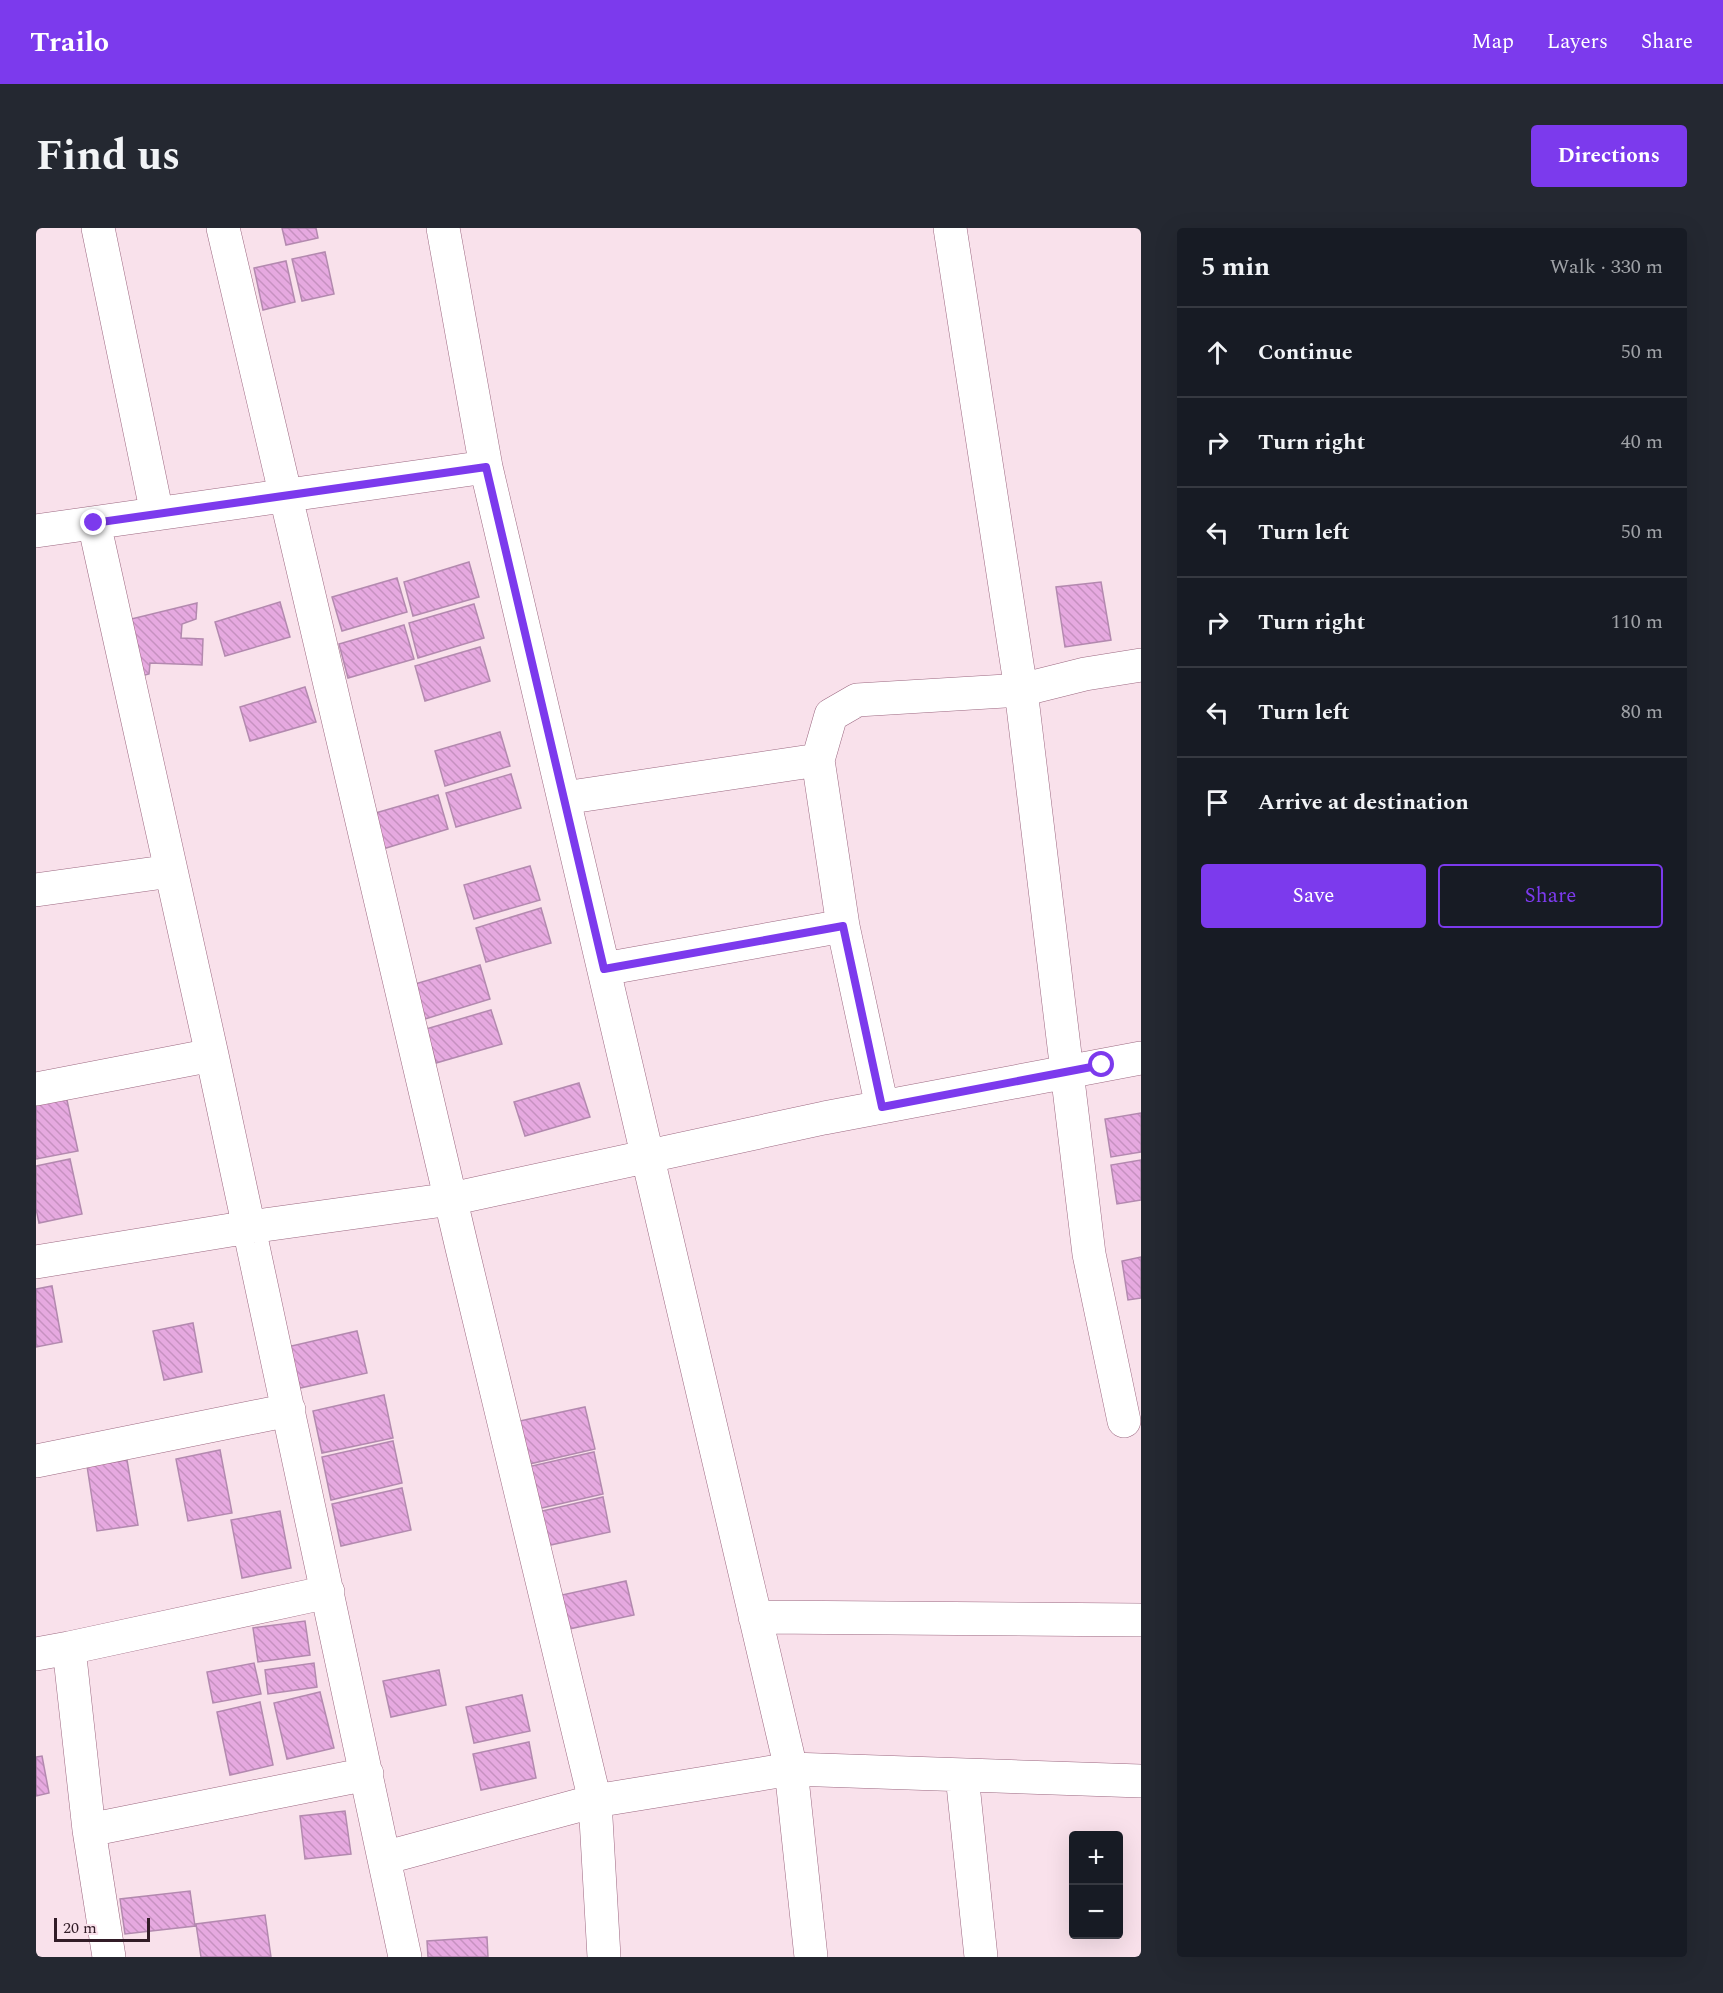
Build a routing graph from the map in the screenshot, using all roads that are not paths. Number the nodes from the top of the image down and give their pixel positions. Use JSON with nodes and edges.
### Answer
{"nodes":[{"id":1,"x":98,"y":228,"type":"edge"},
{"id":2,"x":223,"y":228,"type":"edge"},
{"id":3,"x":443,"y":228,"type":"edge"},
{"id":4,"x":950,"y":228,"type":"edge"},
{"id":5,"x":486,"y":467,"type":"junction"},
{"id":6,"x":285,"y":496,"type":"junction"},
{"id":7,"x":157,"y":514,"type":"junction"},
{"id":8,"x":94,"y":523,"type":"junction"},
{"id":9,"x":36,"y":531,"type":"edge"},
{"id":10,"x":1141,"y":665,"type":"edge"},
{"id":11,"x":1021,"y":690,"type":"junction"},
{"id":12,"x":818,"y":760,"type":"junction"},
{"id":13,"x":564,"y":798,"type":"junction"},
{"id":14,"x":171,"y":871,"type":"junction"},
{"id":15,"x":36,"y":890,"type":"edge"},
{"id":16,"x":843,"y":926,"type":"junction"},
{"id":17,"x":604,"y":969,"type":"junction"},
{"id":18,"x":212,"y":1055,"type":"junction"},
{"id":19,"x":1141,"y":1058,"type":"edge"},
{"id":20,"x":1067,"y":1071,"type":"junction"},
{"id":21,"x":36,"y":1089,"type":"edge"},
{"id":22,"x":882,"y":1107,"type":"junction"},
{"id":23,"x":647,"y":1155,"type":"junction"},
{"id":24,"x":451,"y":1199,"type":"junction"},
{"id":25,"x":249,"y":1227,"type":"junction"},
{"id":26,"x":36,"y":1262,"type":"edge"},
{"id":27,"x":289,"y":1410,"type":"junction"},
{"id":28,"x":1124,"y":1420,"type":"dead end"},
{"id":29,"x":36,"y":1461,"type":"edge"},
{"id":30,"x":328,"y":1592,"type":"junction"},
{"id":31,"x":755,"y":1617,"type":"junction"},
{"id":32,"x":1141,"y":1620,"type":"edge"},
{"id":33,"x":69,"y":1648,"type":"junction"},
{"id":34,"x":36,"y":1654,"type":"edge"},
{"id":35,"x":791,"y":1769,"type":"junction"},
{"id":36,"x":367,"y":1774,"type":"junction"},
{"id":37,"x":962,"y":1775,"type":"junction"},
{"id":38,"x":1141,"y":1781,"type":"edge"},
{"id":39,"x":595,"y":1801,"type":"junction"},
{"id":40,"x":90,"y":1830,"type":"junction"},
{"id":41,"x":384,"y":1858,"type":"junction"},
{"id":42,"x":109,"y":1957,"type":"edge"},
{"id":43,"x":405,"y":1957,"type":"edge"},
{"id":44,"x":604,"y":1957,"type":"edge"},
{"id":45,"x":811,"y":1957,"type":"edge"},
{"id":46,"x":981,"y":1957,"type":"edge"}],
"edges":[{"from":1,"to":7,"type":"street"},
{"from":2,"to":6,"type":"street"},
{"from":3,"to":5,"type":"street"},
{"from":4,"to":11,"type":"street"},
{"from":5,"to":6,"type":"street"},
{"from":5,"to":13,"type":"street"},
{"from":6,"to":7,"type":"street"},
{"from":6,"to":24,"type":"street"},
{"from":7,"to":8,"type":"street"},
{"from":8,"to":9,"type":"street"},
{"from":8,"to":14,"type":"street"},
{"from":10,"to":11,"type":"street"},
{"from":11,"to":12,"type":"street"},
{"from":11,"to":20,"type":"street"},
{"from":12,"to":13,"type":"street"},
{"from":12,"to":16,"type":"street"},
{"from":13,"to":17,"type":"street"},
{"from":14,"to":15,"type":"street"},
{"from":14,"to":18,"type":"street"},
{"from":16,"to":17,"type":"street"},
{"from":16,"to":22,"type":"street"},
{"from":17,"to":23,"type":"street"},
{"from":18,"to":21,"type":"street"},
{"from":18,"to":25,"type":"street"},
{"from":19,"to":20,"type":"street"},
{"from":20,"to":22,"type":"street"},
{"from":20,"to":28,"type":"street"},
{"from":22,"to":23,"type":"street"},
{"from":23,"to":24,"type":"street"},
{"from":23,"to":31,"type":"street"},
{"from":24,"to":25,"type":"street"},
{"from":24,"to":39,"type":"street"},
{"from":25,"to":26,"type":"street"},
{"from":25,"to":27,"type":"street"},
{"from":27,"to":29,"type":"street"},
{"from":27,"to":30,"type":"street"},
{"from":30,"to":33,"type":"street"},
{"from":30,"to":36,"type":"street"},
{"from":31,"to":32,"type":"street"},
{"from":31,"to":35,"type":"street"},
{"from":33,"to":34,"type":"street"},
{"from":33,"to":40,"type":"street"},
{"from":35,"to":37,"type":"street"},
{"from":35,"to":39,"type":"street"},
{"from":35,"to":45,"type":"street"},
{"from":36,"to":40,"type":"street"},
{"from":36,"to":41,"type":"street"},
{"from":37,"to":38,"type":"street"},
{"from":37,"to":46,"type":"street"},
{"from":39,"to":41,"type":"street"},
{"from":39,"to":44,"type":"street"},
{"from":40,"to":42,"type":"street"},
{"from":41,"to":43,"type":"street"}]}
